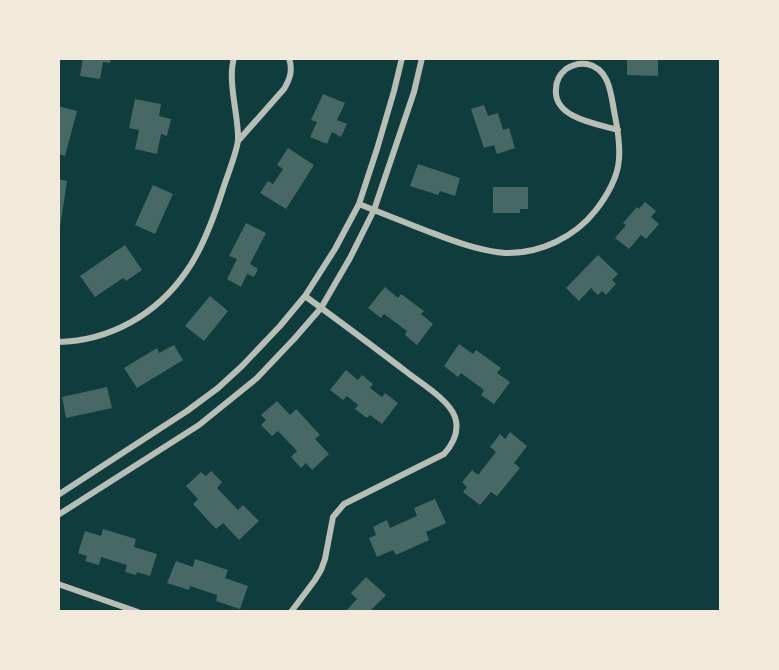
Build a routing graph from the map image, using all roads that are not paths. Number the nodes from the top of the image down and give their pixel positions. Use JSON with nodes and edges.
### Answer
{"nodes":[{"id":1,"x":234,"y":58,"type":"edge"},
{"id":2,"x":289,"y":58,"type":"edge"},
{"id":3,"x":402,"y":58,"type":"edge"},
{"id":4,"x":422,"y":58,"type":"edge"},
{"id":5,"x":618,"y":130,"type":"junction"},
{"id":6,"x":238,"y":141,"type":"junction"},
{"id":7,"x":359,"y":204,"type":"junction"},
{"id":8,"x":374,"y":210,"type":"junction"},
{"id":9,"x":305,"y":296,"type":"junction"},
{"id":10,"x":321,"y":308,"type":"junction"},
{"id":11,"x":58,"y":342,"type":"edge"},
{"id":12,"x":58,"y":495,"type":"edge"},
{"id":13,"x":58,"y":515,"type":"edge"},
{"id":14,"x":58,"y":584,"type":"edge"},
{"id":15,"x":138,"y":612,"type":"edge"},
{"id":16,"x":291,"y":612,"type":"edge"}],
"edges":[{"from":1,"to":6,"type":"street"},
{"from":2,"to":6,"type":"street"},
{"from":3,"to":7,"type":"street"},
{"from":4,"to":8,"type":"street"},
{"from":5,"to":5,"type":"street"},
{"from":5,"to":8,"type":"street"},
{"from":6,"to":11,"type":"street"},
{"from":7,"to":8,"type":"street"},
{"from":7,"to":9,"type":"street"},
{"from":8,"to":10,"type":"street"},
{"from":9,"to":10,"type":"street"},
{"from":9,"to":12,"type":"street"},
{"from":10,"to":13,"type":"street"},
{"from":10,"to":16,"type":"street"},
{"from":14,"to":15,"type":"street"}]}
